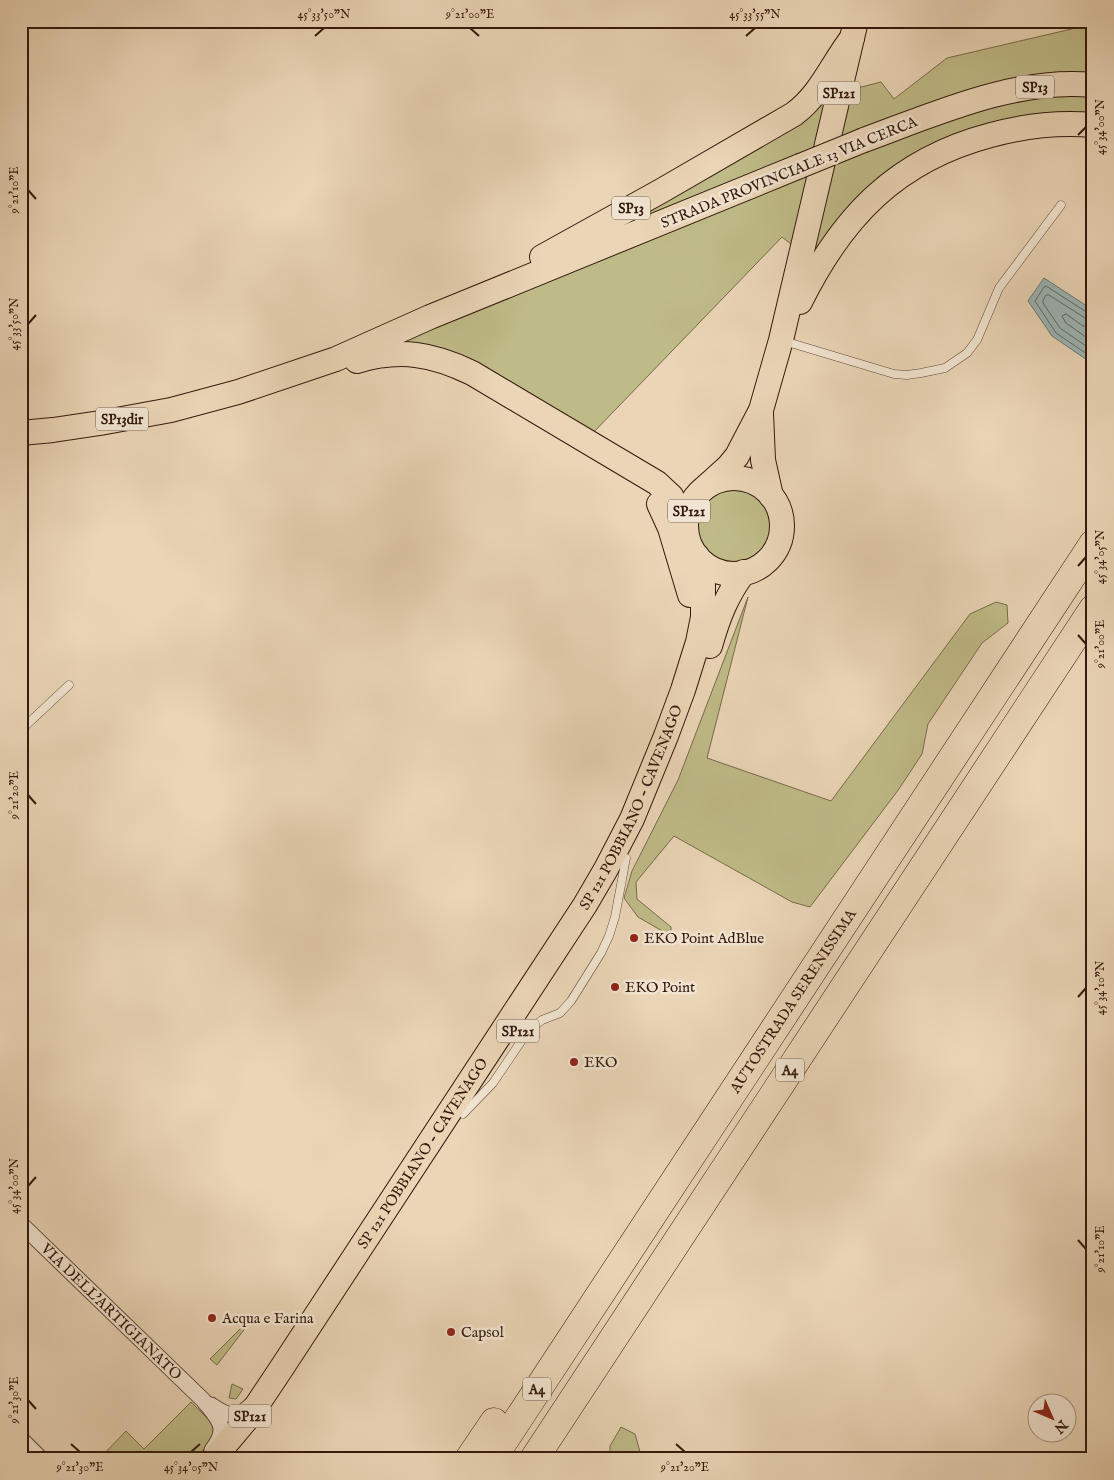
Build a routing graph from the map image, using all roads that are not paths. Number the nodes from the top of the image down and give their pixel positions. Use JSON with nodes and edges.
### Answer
{"nodes":[{"id":1,"x":854,"y":30,"type":"edge"},
{"id":2,"x":1093,"y":85,"type":"edge"},
{"id":3,"x":1093,"y":95,"type":"edge"},
{"id":4,"x":979,"y":100,"type":"junction"},
{"id":5,"x":1093,"y":125,"type":"edge"},
{"id":6,"x":1061,"y":205,"type":"dead end"},
{"id":7,"x":380,"y":340,"type":"junction"},
{"id":8,"x":782,"y":340,"type":"junction"},
{"id":9,"x":222,"y":396,"type":"junction"},
{"id":10,"x":761,"y":410,"type":"junction"},
{"id":11,"x":21,"y":432,"type":"edge"},
{"id":12,"x":587,"y":441,"type":"junction"},
{"id":13,"x":707,"y":486,"type":"junction"},
{"id":14,"x":772,"y":496,"type":"junction"},
{"id":15,"x":686,"y":524,"type":"junction"},
{"id":16,"x":1093,"y":544,"type":"edge"},
{"id":17,"x":697,"y":556,"type":"junction"},
{"id":18,"x":744,"y":572,"type":"junction"},
{"id":19,"x":1093,"y":609,"type":"edge"},
{"id":20,"x":1093,"y":636,"type":"edge"},
{"id":21,"x":1045,"y":682,"type":"junction"},
{"id":22,"x":69,"y":685,"type":"dead end"},
{"id":23,"x":21,"y":730,"type":"edge"},
{"id":24,"x":666,"y":736,"type":"junction"},
{"id":25,"x":21,"y":1224,"type":"edge"},
{"id":26,"x":583,"y":1318,"type":"junction"},
{"id":27,"x":281,"y":1370,"type":"junction"},
{"id":28,"x":203,"y":1400,"type":"junction"},
{"id":29,"x":21,"y":1439,"type":"edge"},
{"id":30,"x":41,"y":1459,"type":"edge"},
{"id":31,"x":204,"y":1459,"type":"edge"},
{"id":32,"x":213,"y":1459,"type":"edge"},
{"id":33,"x":233,"y":1459,"type":"edge"},
{"id":34,"x":470,"y":1459,"type":"edge"},
{"id":35,"x":492,"y":1459,"type":"edge"},
{"id":36,"x":534,"y":1459,"type":"edge"}],
"edges":[{"from":1,"to":7,"type":"main road","number":"SP13"},
{"from":1,"to":8,"type":"main road","name":"SP 121 POBBIANO - CAVENAGO","number":"SP121"},
{"from":2,"to":4,"type":"main road","name":"STRADA PROVINCIALE 13 VIA CERCA","number":"SP13"},
{"from":3,"to":4,"type":"main road","name":"STRADA PROVINCIALE 13 VIA CERCA","number":"SP13"},
{"from":4,"to":7,"type":"main road","name":"STRADA PROVINCIALE 13 VIA CERCA","number":"SP13","bridge":true},
{"from":5,"to":8,"type":"main road"},
{"from":6,"to":8,"type":"lane"},
{"from":7,"to":9,"type":"main road","number":"SP13dir"},
{"from":8,"to":10,"type":"main road","name":"SP 121 POBBIANO - CAVENAGO","number":"SP121"},
{"from":9,"to":11,"type":"main road","number":"SP13dir"},
{"from":9,"to":12,"type":"main road"},
{"from":10,"to":13,"type":"main road","name":"SP 121 POBBIANO - CAVENAGO","number":"SP121"},
{"from":10,"to":14,"type":"main road","name":"SP 121 POBBIANO - CAVENAGO","number":"SP121"},
{"from":12,"to":15,"type":"main road"},
{"from":12,"to":24,"type":"main road"},
{"from":13,"to":14,"type":"main road","number":"SP121"},
{"from":13,"to":15,"type":"main road","name":"SP 121 POBBIANO - CAVENAGO","number":"SP121"},
{"from":14,"to":18,"type":"main road","name":"SP 121 POBBIANO - CAVENAGO","number":"SP121"},
{"from":15,"to":17,"type":"main road","name":"SP 121 POBBIANO - CAVENAGO","number":"SP121"},
{"from":16,"to":26,"type":"highway","name":"AUTOSTRADA SERENISSIMA","number":"A4"},
{"from":17,"to":18,"type":"main road","name":"SP 121 POBBIANO - CAVENAGO","number":"SP121"},
{"from":17,"to":24,"type":"main road","name":"SP 121 POBBIANO - CAVENAGO","number":"SP121"},
{"from":18,"to":33,"type":"main road","name":"SP 121 POBBIANO - CAVENAGO","number":"SP121"},
{"from":19,"to":21,"type":"highway","number":"A4"},
{"from":20,"to":21,"type":"highway"},
{"from":21,"to":36,"type":"highway","number":"A4"},
{"from":22,"to":23,"type":"lane"},
{"from":24,"to":27,"type":"main road","name":"SP 121 POBBIANO - CAVENAGO","number":"SP121"},
{"from":25,"to":28,"type":"street","name":"VIA DELL'ARTIGIANATO"},
{"from":26,"to":34,"type":"highway"},
{"from":26,"to":35,"type":"highway","name":"AUTOSTRADA SERENISSIMA","number":"A4"},
{"from":27,"to":28,"type":"street","name":"VIA DELL'ARTIGIANATO"},
{"from":27,"to":32,"type":"main road","name":"SP 121 POBBIANO - CAVENAGO","number":"SP121"},
{"from":28,"to":31,"type":"street","name":"VIA DELL'ARTIGIANATO"},
{"from":29,"to":30,"type":"street"}]}
